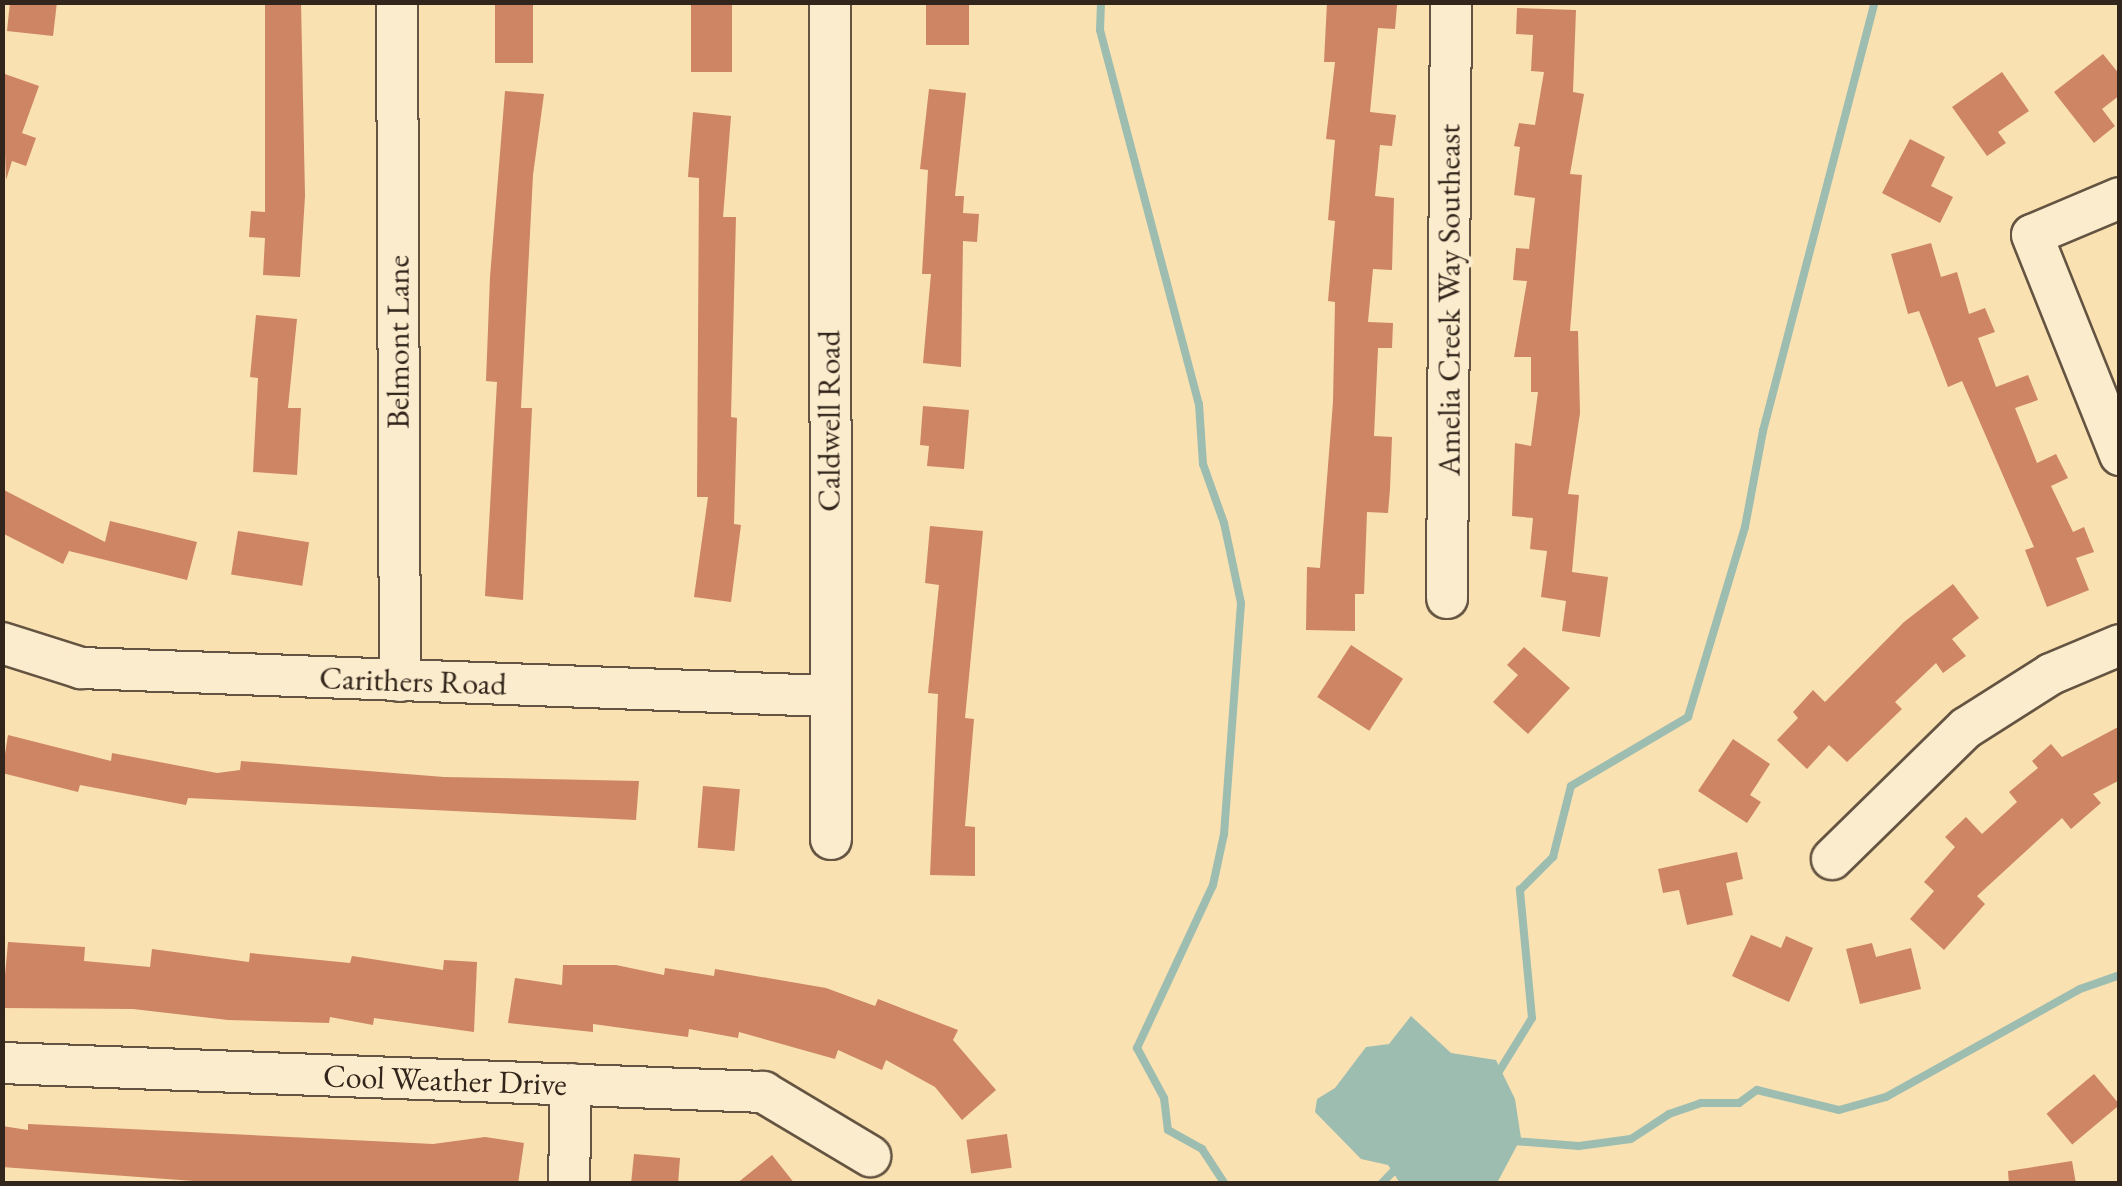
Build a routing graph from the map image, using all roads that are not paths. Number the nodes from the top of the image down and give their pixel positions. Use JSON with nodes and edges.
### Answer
{"nodes":[{"id":1,"x":398,"y":2,"type":"edge"},
{"id":2,"x":830,"y":2,"type":"edge"},
{"id":3,"x":1451,"y":2,"type":"edge"},
{"id":4,"x":2120,"y":198,"type":"edge"},
{"id":5,"x":2120,"y":456,"type":"edge"},
{"id":6,"x":1447,"y":598,"type":"dead end"},
{"id":7,"x":2,"y":644,"type":"edge"},
{"id":8,"x":2120,"y":645,"type":"edge"},
{"id":9,"x":400,"y":681,"type":"junction"},
{"id":10,"x":828,"y":696,"type":"junction"},
{"id":11,"x":830,"y":839,"type":"dead end"},
{"id":12,"x":1832,"y":859,"type":"dead end"},
{"id":13,"x":2,"y":1063,"type":"edge"},
{"id":14,"x":570,"y":1084,"type":"junction"},
{"id":15,"x":870,"y":1156,"type":"dead end"},
{"id":16,"x":569,"y":1184,"type":"edge"}],
"edges":[{"from":1,"to":9,"type":"street","name":"Belmont Lane"},
{"from":2,"to":10,"type":"street","name":"Caldwell Road"},
{"from":3,"to":6,"type":"street","name":"Amelia Creek Way Southeast"},
{"from":4,"to":5,"type":"street"},
{"from":7,"to":9,"type":"street","name":"Carithers Road"},
{"from":8,"to":12,"type":"street"},
{"from":9,"to":10,"type":"street","name":"Carithers Road"},
{"from":10,"to":11,"type":"street","name":"Caldwell Road"},
{"from":13,"to":14,"type":"street","name":"Cool Weather Drive"},
{"from":14,"to":15,"type":"street","name":"Cool Weather Drive"},
{"from":14,"to":16,"type":"street"}]}
